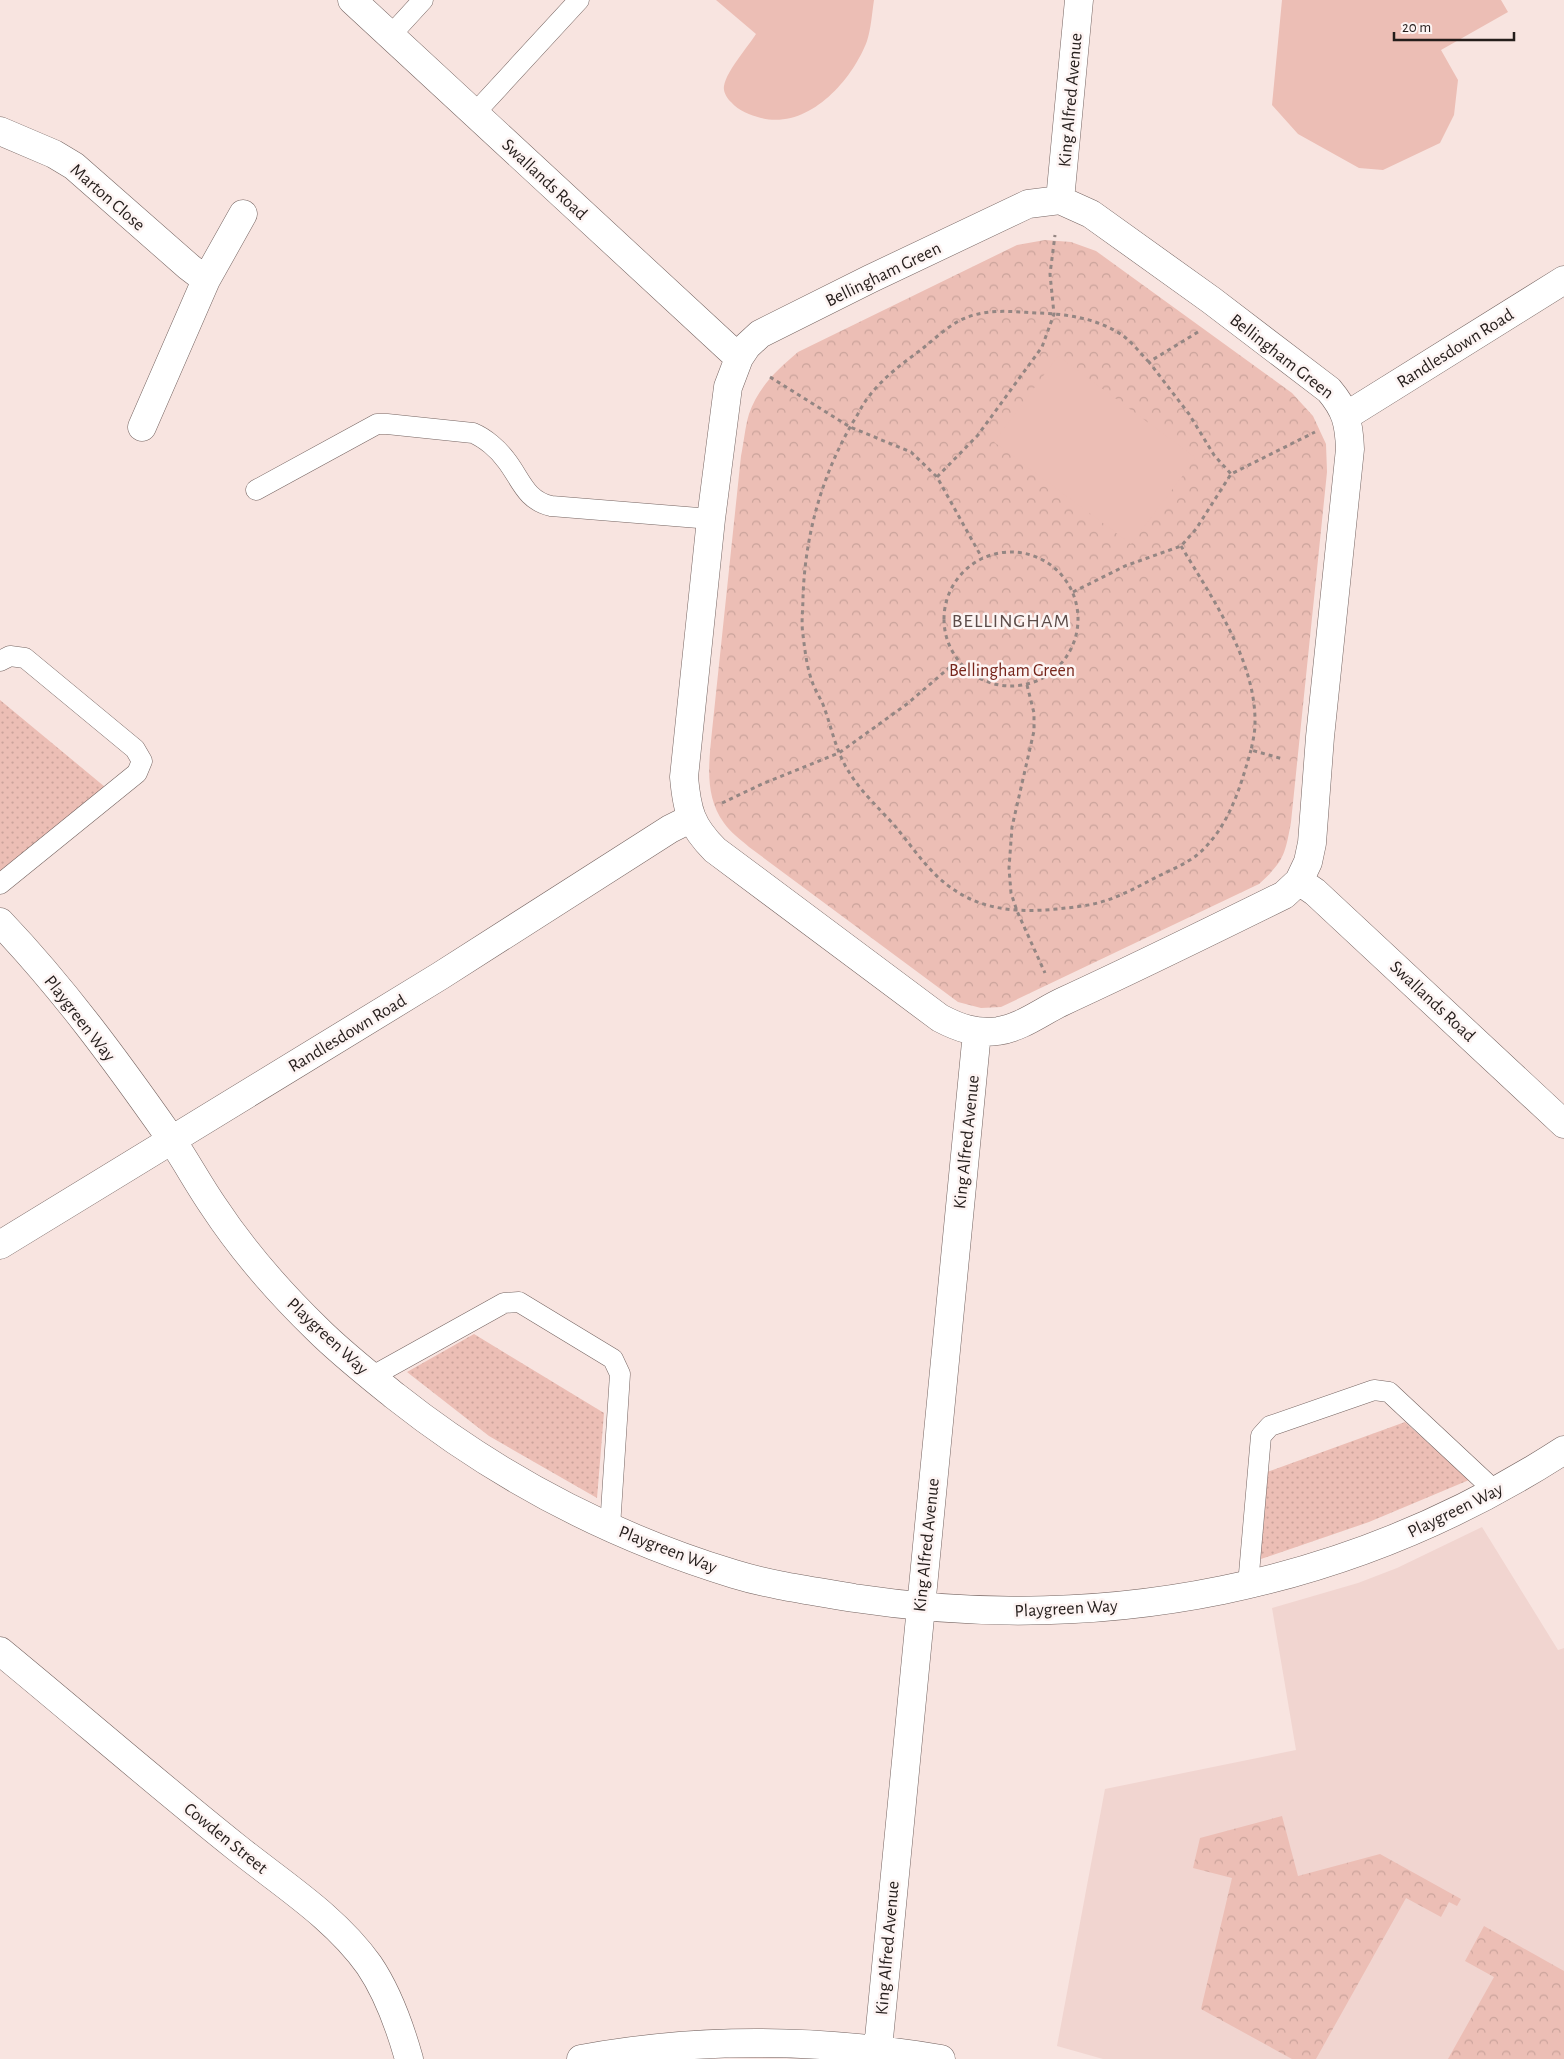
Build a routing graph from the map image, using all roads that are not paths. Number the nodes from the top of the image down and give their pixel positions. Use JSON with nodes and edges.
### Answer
{"nodes":[{"id":1,"x":352,"y":0,"type":"edge"},
{"id":2,"x":423,"y":0,"type":"edge"},
{"id":3,"x":579,"y":0,"type":"edge"},
{"id":4,"x":1079,"y":0,"type":"edge"},
{"id":5,"x":390,"y":36,"type":"junction"},
{"id":6,"x":474,"y":114,"type":"junction"},
{"id":7,"x":0,"y":131,"type":"edge"},
{"id":8,"x":1060,"y":200,"type":"junction"},
{"id":9,"x":243,"y":214,"type":"dead end"},
{"id":10,"x":206,"y":280,"type":"junction"},
{"id":11,"x":1564,"y":280,"type":"edge"},
{"id":12,"x":739,"y":358,"type":"junction"},
{"id":13,"x":1346,"y":416,"type":"junction"},
{"id":14,"x":142,"y":427,"type":"dead end"},
{"id":15,"x":256,"y":490,"type":"dead end"},
{"id":16,"x":711,"y":519,"type":"junction"},
{"id":17,"x":0,"y":661,"type":"edge"},
{"id":18,"x":692,"y":818,"type":"junction"},
{"id":19,"x":1299,"y":881,"type":"junction"},
{"id":20,"x":0,"y":884,"type":"edge"},
{"id":21,"x":0,"y":922,"type":"edge"},
{"id":22,"x":977,"y":1032,"type":"junction"},
{"id":23,"x":1564,"y":1124,"type":"edge"},
{"id":24,"x":171,"y":1139,"type":"junction"},
{"id":25,"x":0,"y":1245,"type":"edge"},
{"id":26,"x":372,"y":1377,"type":"junction"},
{"id":27,"x":1564,"y":1450,"type":"edge"},
{"id":28,"x":1495,"y":1491,"type":"junction"},
{"id":29,"x":610,"y":1527,"type":"junction"},
{"id":30,"x":1248,"y":1585,"type":"junction"},
{"id":31,"x":920,"y":1606,"type":"junction"},
{"id":32,"x":0,"y":1651,"type":"edge"},
{"id":33,"x":877,"y":2054,"type":"edge"},
{"id":34,"x":409,"y":2059,"type":"edge"},
{"id":35,"x":581,"y":2059,"type":"edge"},
{"id":36,"x":941,"y":2059,"type":"edge"}],
"edges":[{"from":1,"to":5,"type":"street","name":"Swallands Road"},
{"from":2,"to":5,"type":"lane"},
{"from":3,"to":6,"type":"lane"},
{"from":4,"to":8,"type":"street","name":"King Alfred Avenue"},
{"from":5,"to":6,"type":"street","name":"Swallands Road"},
{"from":6,"to":12,"type":"street","name":"Swallands Road"},
{"from":7,"to":10,"type":"street","name":"Marton Close"},
{"from":8,"to":12,"type":"street","name":"Bellingham Green"},
{"from":8,"to":13,"type":"street","name":"Bellingham Green"},
{"from":9,"to":10,"type":"street"},
{"from":10,"to":14,"type":"street"},
{"from":11,"to":13,"type":"street","name":"Randlesdown Road"},
{"from":12,"to":16,"type":"street","name":"Bellingham Green"},
{"from":13,"to":19,"type":"street","name":"Bellingham Green"},
{"from":15,"to":16,"type":"lane"},
{"from":16,"to":18,"type":"street","name":"Bellingham Green"},
{"from":17,"to":20,"type":"lane"},
{"from":18,"to":22,"type":"street","name":"Bellingham Green"},
{"from":18,"to":24,"type":"street","name":"Randlesdown Road"},
{"from":19,"to":22,"type":"street","name":"Bellingham Green"},
{"from":19,"to":23,"type":"street","name":"Swallands Road"},
{"from":21,"to":24,"type":"street","name":"Playgreen Way"},
{"from":22,"to":31,"type":"street","name":"King Alfred Avenue"},
{"from":24,"to":25,"type":"street","name":"Randlesdown Road"},
{"from":24,"to":26,"type":"street","name":"Playgreen Way"},
{"from":26,"to":29,"type":"street","name":"Playgreen Way"},
{"from":26,"to":29,"type":"lane"},
{"from":27,"to":28,"type":"street","name":"Playgreen Way"},
{"from":28,"to":30,"type":"street","name":"Playgreen Way"},
{"from":28,"to":30,"type":"lane"},
{"from":29,"to":31,"type":"street","name":"Playgreen Way"},
{"from":30,"to":31,"type":"street","name":"Playgreen Way"},
{"from":31,"to":33,"type":"street","name":"King Alfred Avenue"},
{"from":32,"to":34,"type":"street","name":"Cowden Street"},
{"from":33,"to":35,"type":"street"},
{"from":33,"to":36,"type":"street"}]}
